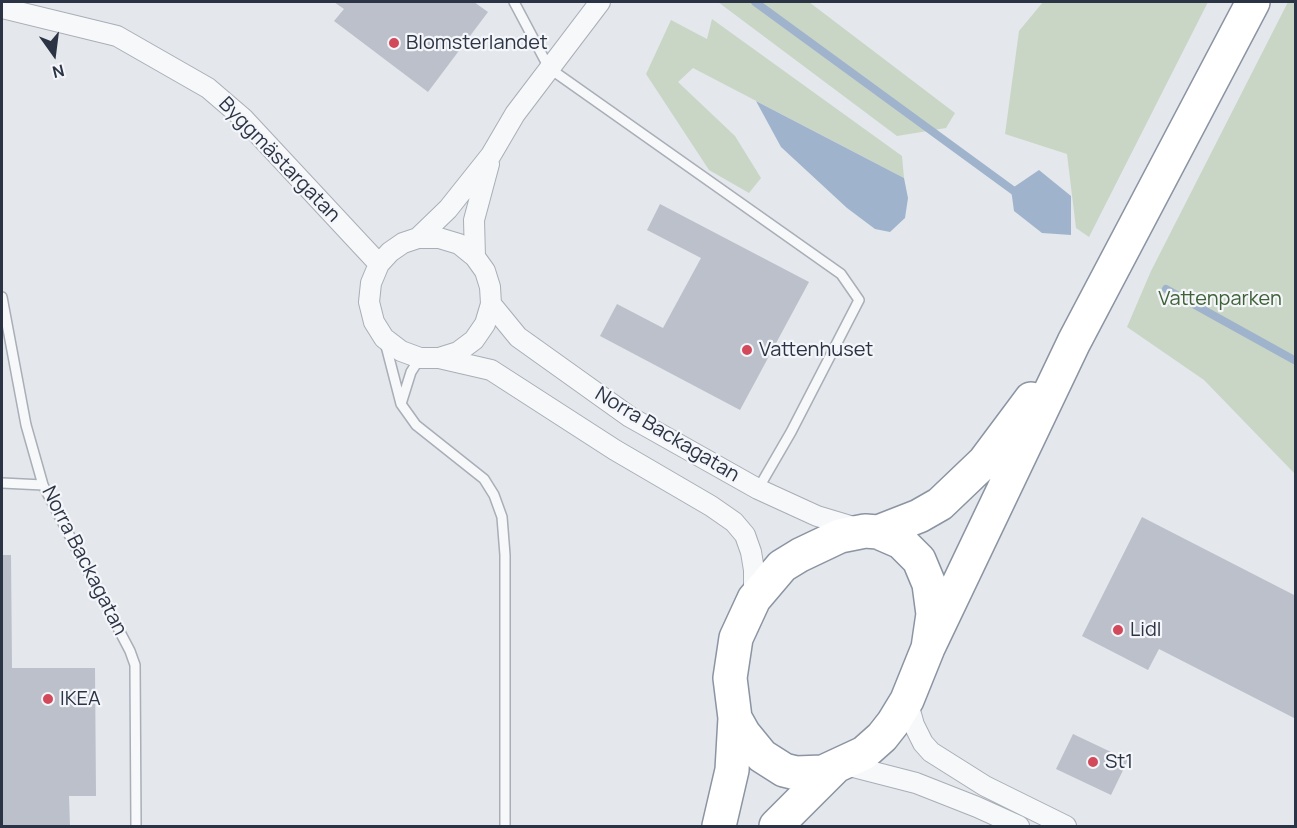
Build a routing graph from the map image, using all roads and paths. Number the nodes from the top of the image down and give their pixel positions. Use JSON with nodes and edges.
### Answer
{"nodes":[{"id":1,"x":514,"y":2,"type":"edge"},
{"id":2,"x":600,"y":2,"type":"edge"},
{"id":3,"x":1253,"y":2,"type":"edge"},
{"id":4,"x":2,"y":9,"type":"edge"},
{"id":5,"x":549,"y":68,"type":"junction"},
{"id":6,"x":491,"y":155,"type":"junction"},
{"id":7,"x":418,"y":238,"type":"junction"},
{"id":8,"x":475,"y":257,"type":"junction"},
{"id":9,"x":379,"y":264,"type":"junction"},
{"id":10,"x":2,"y":297,"type":"edge"},
{"id":11,"x":491,"y":304,"type":"junction"},
{"id":12,"x":384,"y":338,"type":"junction"},
{"id":13,"x":1074,"y":342,"type":"junction"},
{"id":14,"x":430,"y":358,"type":"junction"},
{"id":15,"x":401,"y":404,"type":"junction"},
{"id":16,"x":2,"y":483,"type":"edge"},
{"id":17,"x":43,"y":485,"type":"junction"},
{"id":18,"x":758,"y":489,"type":"junction"},
{"id":19,"x":871,"y":532,"type":"junction"},
{"id":20,"x":754,"y":599,"type":"junction"},
{"id":21,"x":928,"y":648,"type":"junction"},
{"id":22,"x":907,"y":699,"type":"junction"},
{"id":23,"x":735,"y":718,"type":"junction"},
{"id":24,"x":838,"y":766,"type":"junction"},
{"id":25,"x":136,"y":826,"type":"edge"},
{"id":26,"x":505,"y":826,"type":"edge"},
{"id":27,"x":719,"y":826,"type":"edge"},
{"id":28,"x":776,"y":826,"type":"edge"},
{"id":29,"x":1019,"y":826,"type":"edge"},
{"id":30,"x":1066,"y":826,"type":"edge"}],
"edges":[{"from":1,"to":5,"type":"lane"},
{"from":2,"to":5,"type":"street"},
{"from":3,"to":13,"type":"highway"},
{"from":4,"to":9,"type":"street","name":"Byggmästargatan"},
{"from":5,"to":6,"type":"street"},
{"from":5,"to":18,"type":"lane"},
{"from":6,"to":7,"type":"street"},
{"from":6,"to":8,"type":"street"},
{"from":7,"to":8,"type":"street"},
{"from":7,"to":9,"type":"street"},
{"from":8,"to":11,"type":"street"},
{"from":9,"to":12,"type":"street"},
{"from":10,"to":17,"type":"lane","name":"Norra Backagatan"},
{"from":11,"to":14,"type":"street"},
{"from":11,"to":18,"type":"street","name":"Norra Backagatan"},
{"from":12,"to":14,"type":"street"},
{"from":12,"to":15,"type":"lane"},
{"from":13,"to":19,"type":"highway"},
{"from":13,"to":21,"type":"highway"},
{"from":14,"to":15,"type":"lane"},
{"from":14,"to":20,"type":"street","name":"Norra Backagatan"},
{"from":15,"to":26,"type":"lane"},
{"from":16,"to":17,"type":"lane"},
{"from":17,"to":25,"type":"lane","name":"Norra Backagatan"},
{"from":18,"to":19,"type":"street","name":"Norra Backagatan"},
{"from":19,"to":20,"type":"highway"},
{"from":19,"to":21,"type":"highway"},
{"from":20,"to":23,"type":"highway"},
{"from":21,"to":22,"type":"highway"},
{"from":22,"to":24,"type":"highway"},
{"from":22,"to":30,"type":"street"},
{"from":23,"to":24,"type":"highway"},
{"from":23,"to":27,"type":"highway"},
{"from":24,"to":28,"type":"highway"},
{"from":24,"to":29,"type":"street"}]}
